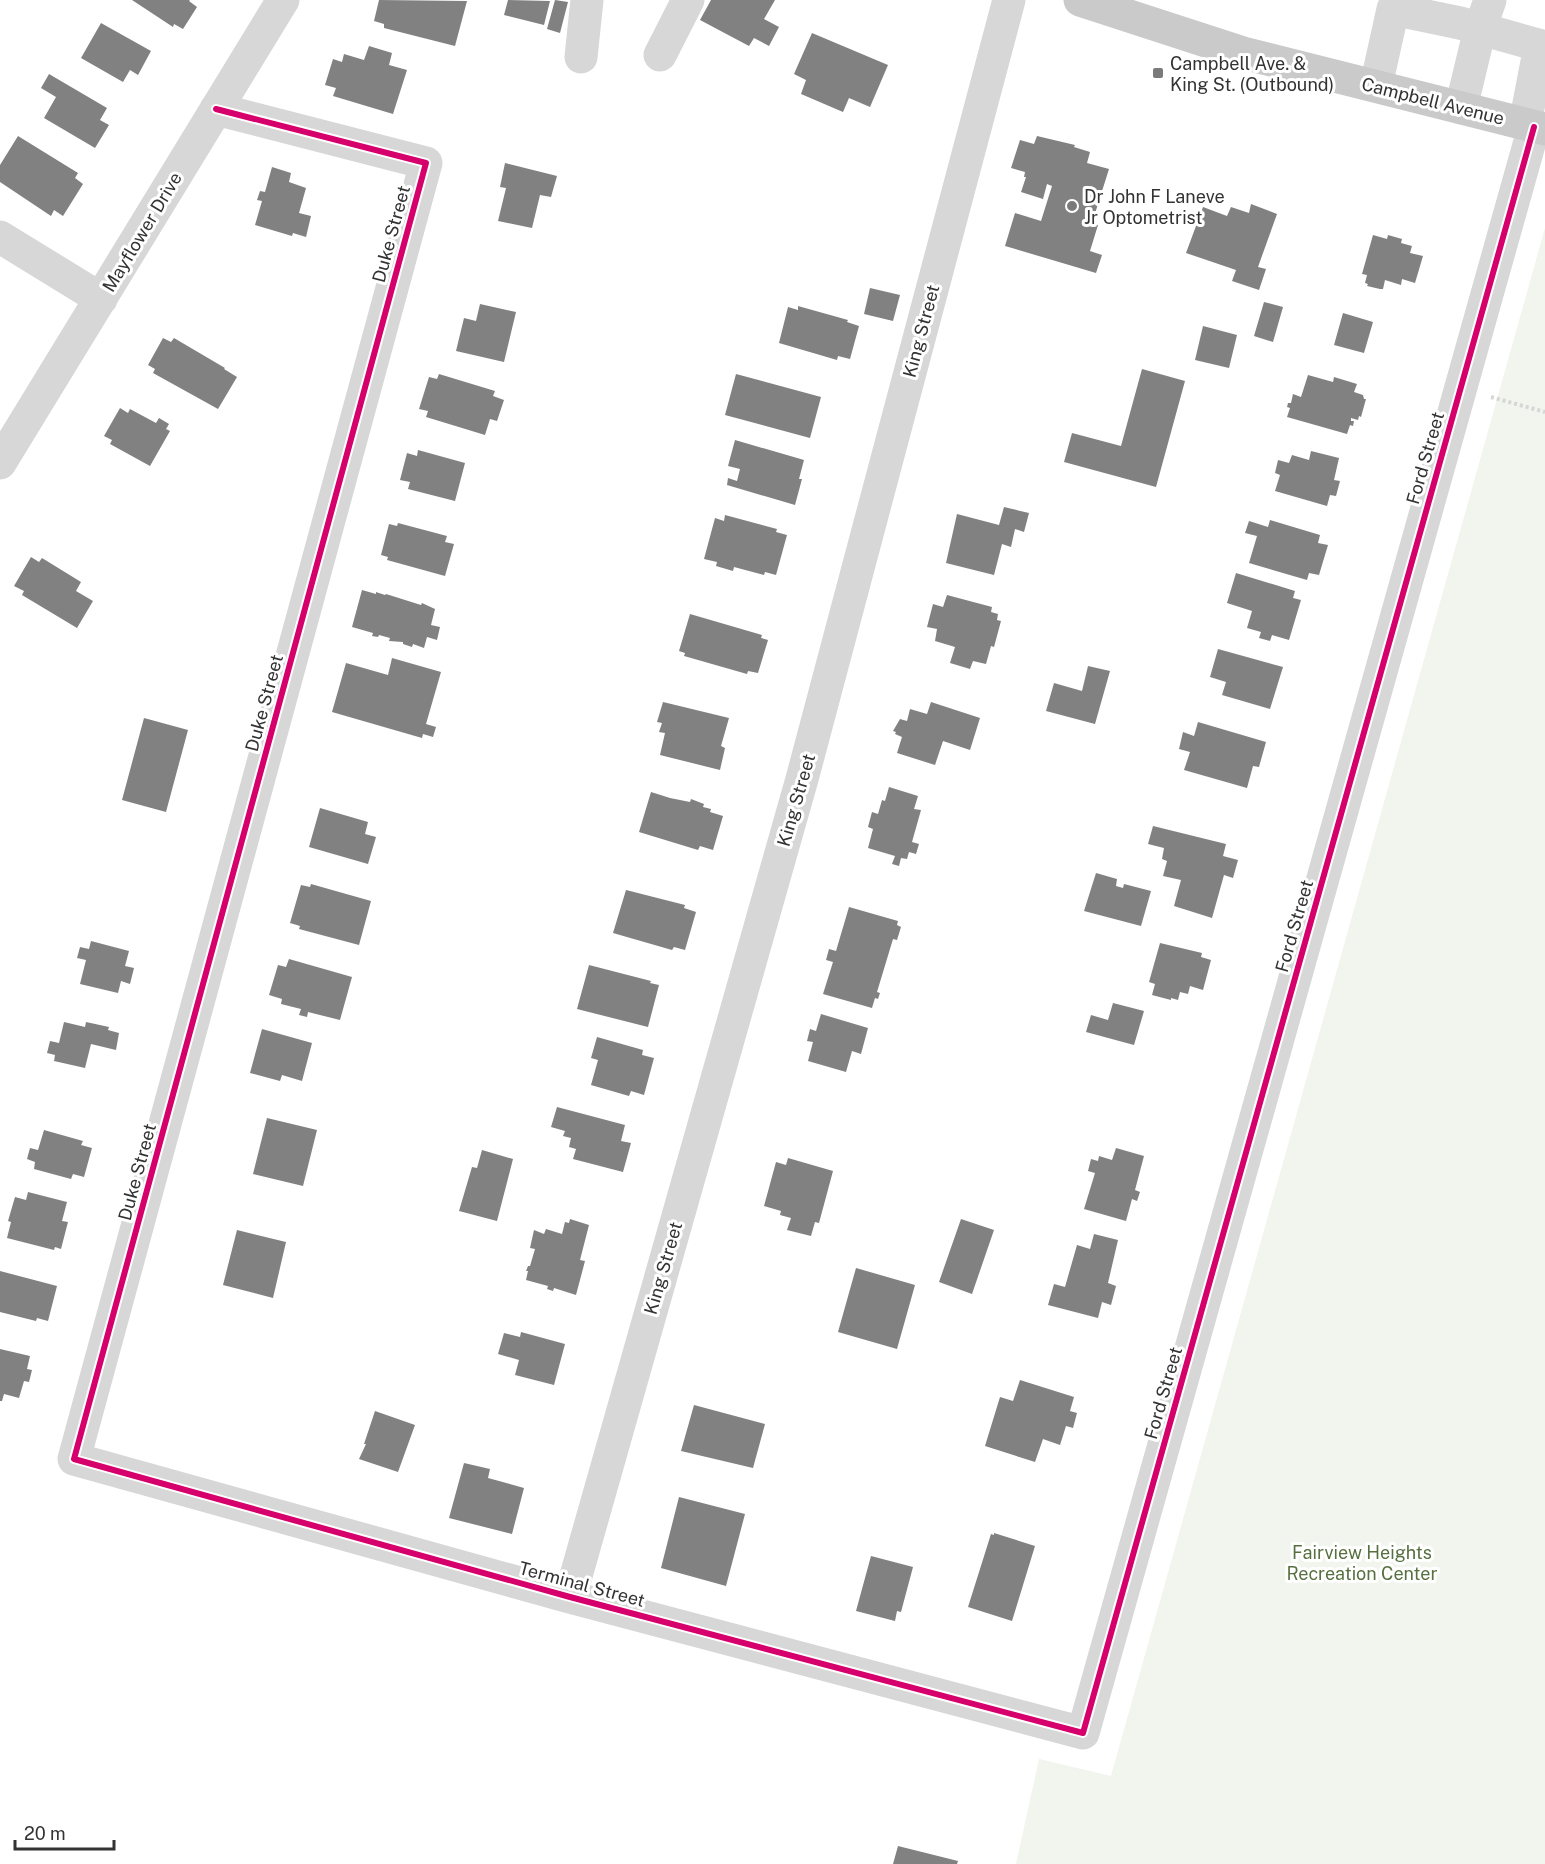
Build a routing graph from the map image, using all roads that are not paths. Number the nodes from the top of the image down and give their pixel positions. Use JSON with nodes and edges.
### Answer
{"nodes":[{"id":1,"x":283,"y":0,"type":"edge"},
{"id":2,"x":587,"y":0,"type":"edge"},
{"id":3,"x":688,"y":0,"type":"edge"},
{"id":4,"x":1008,"y":0,"type":"edge"},
{"id":5,"x":1080,"y":0,"type":"edge"},
{"id":6,"x":1474,"y":13,"type":"edge"},
{"id":7,"x":1543,"y":46,"type":"edge"},
{"id":8,"x":660,"y":55,"type":"dead end"},
{"id":9,"x":581,"y":57,"type":"dead end"},
{"id":10,"x":1376,"y":86,"type":"junction"},
{"id":11,"x":1461,"y":108,"type":"junction"},
{"id":12,"x":216,"y":109,"type":"junction"},
{"id":13,"x":1535,"y":127,"type":"edge"},
{"id":14,"x":0,"y":237,"type":"edge"},
{"id":15,"x":101,"y":299,"type":"junction"},
{"id":16,"x":0,"y":463,"type":"edge"},
{"id":17,"x":74,"y":1459,"type":"joint"},
{"id":18,"x":570,"y":1596,"type":"junction"},
{"id":19,"x":1083,"y":1733,"type":"joint"}],
"edges":[{"from":1,"to":12,"type":"street","name":"Mayflower Drive"},
{"from":2,"to":9,"type":"street"},
{"from":3,"to":8,"type":"street"},
{"from":4,"to":18,"type":"street","name":"King Street"},
{"from":5,"to":10,"type":"main road","name":"Campbell Avenue"},
{"from":6,"to":7,"type":"street"},
{"from":6,"to":10,"type":"street"},
{"from":6,"to":11,"type":"street"},
{"from":7,"to":13,"type":"street","name":"Ford Street"},
{"from":10,"to":11,"type":"main road","name":"Campbell Avenue"},
{"from":11,"to":13,"type":"main road","name":"Campbell Avenue"},
{"from":12,"to":15,"type":"street","name":"Mayflower Drive"},
{"from":12,"to":17,"type":"street","name":"Duke Street"},
{"from":13,"to":19,"type":"street","name":"Ford Street"},
{"from":14,"to":15,"type":"street"},
{"from":15,"to":16,"type":"street","name":"Mayflower Drive"},
{"from":17,"to":18,"type":"street","name":"Terminal Street"},
{"from":18,"to":19,"type":"street","name":"Terminal Street"}]}
